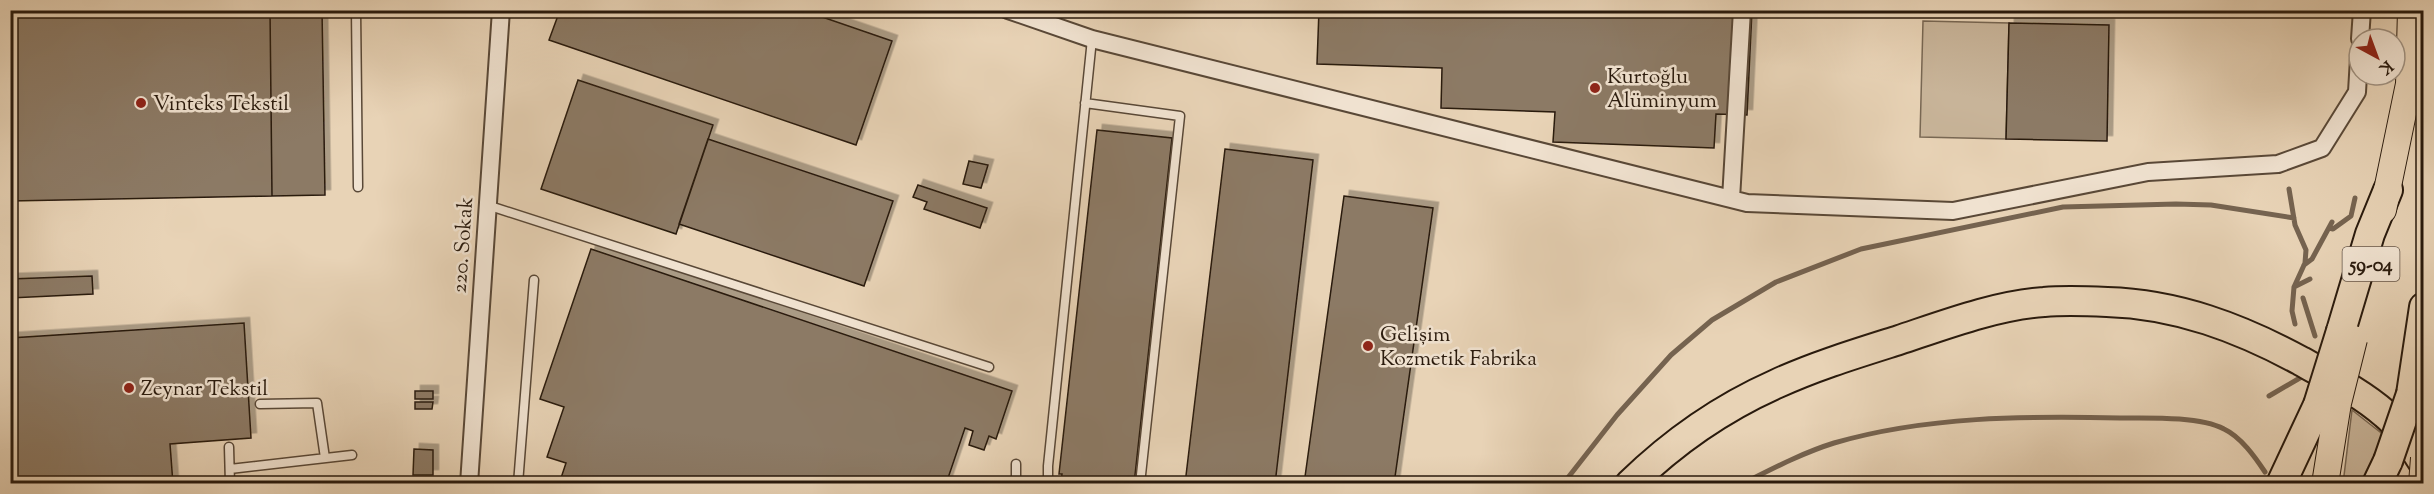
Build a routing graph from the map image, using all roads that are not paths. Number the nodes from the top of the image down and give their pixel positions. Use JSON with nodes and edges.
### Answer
{"nodes":[{"id":1,"x":356,"y":10,"type":"edge"},
{"id":2,"x":501,"y":10,"type":"edge"},
{"id":3,"x":1008,"y":10,"type":"edge"},
{"id":4,"x":1742,"y":10,"type":"edge"},
{"id":5,"x":2362,"y":10,"type":"edge"},
{"id":6,"x":2411,"y":10,"type":"edge"},
{"id":7,"x":2361,"y":27,"type":"edge"},
{"id":8,"x":1092,"y":39,"type":"junction"},
{"id":9,"x":2356,"y":87,"type":"edge"},
{"id":10,"x":1085,"y":103,"type":"junction"},
{"id":11,"x":358,"y":187,"type":"dead end"},
{"id":12,"x":2388,"y":190,"type":"joint"},
{"id":13,"x":1731,"y":199,"type":"junction"},
{"id":14,"x":487,"y":205,"type":"junction"},
{"id":15,"x":534,"y":280,"type":"dead end"},
{"id":16,"x":2424,"y":307,"type":"edge"},
{"id":17,"x":989,"y":367,"type":"dead end"},
{"id":18,"x":260,"y":404,"type":"dead end"},
{"id":19,"x":2328,"y":404,"type":"junction"},
{"id":20,"x":228,"y":447,"type":"dead end"},
{"id":21,"x":352,"y":454,"type":"dead end"},
{"id":22,"x":325,"y":458,"type":"junction"},
{"id":23,"x":2424,"y":458,"type":"edge"},
{"id":24,"x":1016,"y":464,"type":"dead end"},
{"id":25,"x":2424,"y":464,"type":"edge"},
{"id":26,"x":230,"y":469,"type":"junction"},
{"id":27,"x":2382,"y":472,"type":"edge"},
{"id":28,"x":230,"y":483,"type":"edge"},
{"id":29,"x":469,"y":483,"type":"edge"},
{"id":30,"x":518,"y":483,"type":"edge"},
{"id":31,"x":1016,"y":483,"type":"edge"},
{"id":32,"x":1048,"y":483,"type":"edge"},
{"id":33,"x":1140,"y":483,"type":"edge"},
{"id":34,"x":1630,"y":483,"type":"edge"},
{"id":35,"x":2281,"y":483,"type":"edge"},
{"id":36,"x":2325,"y":483,"type":"edge"},
{"id":37,"x":2422,"y":483,"type":"edge"}],
"edges":[{"from":1,"to":11,"type":"lane"},
{"from":2,"to":14,"type":"street","name":"220. Sokak"},
{"from":3,"to":8,"type":"street"},
{"from":4,"to":13,"type":"street"},
{"from":5,"to":7,"type":"street"},
{"from":6,"to":12,"type":"main road"},
{"from":8,"to":10,"type":"lane"},
{"from":8,"to":13,"type":"street"},
{"from":9,"to":13,"type":"street"},
{"from":10,"to":32,"type":"lane"},
{"from":10,"to":33,"type":"lane"},
{"from":12,"to":19,"type":"highway","bridge":true},
{"from":14,"to":17,"type":"lane"},
{"from":14,"to":29,"type":"street","name":"220. Sokak"},
{"from":15,"to":30,"type":"lane"},
{"from":16,"to":27,"type":"highway","bridge":true},
{"from":18,"to":22,"type":"lane"},
{"from":19,"to":35,"type":"highway"},
{"from":19,"to":36,"type":"main road"},
{"from":20,"to":26,"type":"lane"},
{"from":21,"to":22,"type":"lane"},
{"from":22,"to":26,"type":"lane"},
{"from":23,"to":37,"type":"main road","bridge":true},
{"from":24,"to":31,"type":"lane"},
{"from":25,"to":34,"type":"highway"},
{"from":26,"to":28,"type":"lane"}]}
